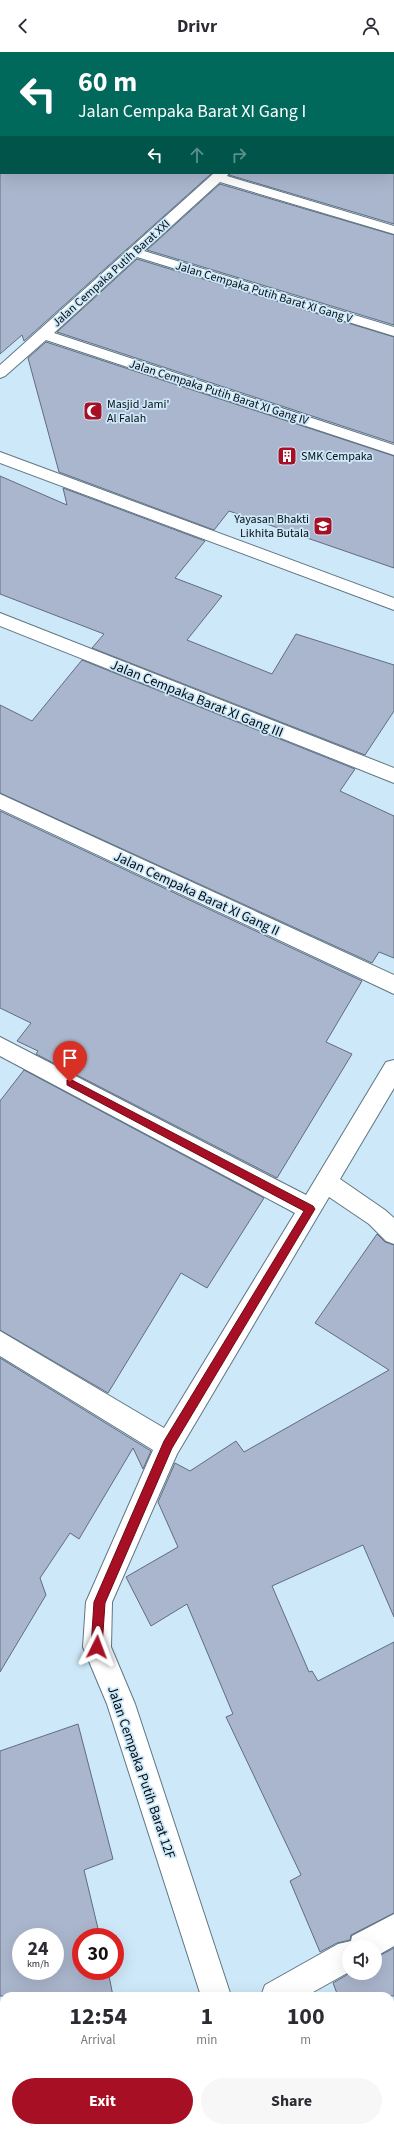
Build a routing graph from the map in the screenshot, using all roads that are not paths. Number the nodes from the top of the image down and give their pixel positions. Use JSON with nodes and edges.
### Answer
{"nodes":[{"id":1,"x":220,"y":175,"type":"edge"},
{"id":2,"x":394,"y":230,"type":"edge"},
{"id":3,"x":134,"y":252,"type":"junction"},
{"id":4,"x":394,"y":332,"type":"edge"},
{"id":5,"x":44,"y":334,"type":"junction"},
{"id":6,"x":0,"y":373,"type":"edge"},
{"id":7,"x":394,"y":450,"type":"edge"},
{"id":8,"x":0,"y":457,"type":"edge"},
{"id":9,"x":394,"y":604,"type":"edge"},
{"id":10,"x":0,"y":619,"type":"edge"},
{"id":11,"x":394,"y":776,"type":"edge"},
{"id":12,"x":0,"y":801,"type":"edge"},
{"id":13,"x":394,"y":985,"type":"edge"},
{"id":14,"x":0,"y":1046,"type":"edge"},
{"id":15,"x":394,"y":1069,"type":"edge"},
{"id":16,"x":326,"y":1182,"type":"junction"},
{"id":17,"x":310,"y":1209,"type":"junction"},
{"id":18,"x":394,"y":1233,"type":"edge"},
{"id":19,"x":0,"y":1343,"type":"edge"},
{"id":20,"x":168,"y":1445,"type":"junction"},
{"id":21,"x":394,"y":1929,"type":"edge"},
{"id":22,"x":375,"y":1940,"type":"edge"},
{"id":23,"x":342,"y":1959,"type":"edge"},
{"id":24,"x":215,"y":1992,"type":"edge"},
{"id":25,"x":283,"y":1992,"type":"edge"}],
"edges":[{"from":1,"to":2,"type":"street"},
{"from":1,"to":3,"type":"street","name":"Jalan Cempaka Putih Barat XXI"},
{"from":3,"to":4,"type":"street","name":"Jalan Cempaka Putih Barat XI Gang V"},
{"from":3,"to":5,"type":"street","name":"Jalan Cempaka Putih Barat XXI"},
{"from":5,"to":6,"type":"street","name":"Jalan Cempaka Putih Barat XXI"},
{"from":5,"to":7,"type":"street","name":"Jalan Cempaka Putih Barat XI Gang IV"},
{"from":8,"to":9,"type":"street"},
{"from":10,"to":11,"type":"street","name":"Jalan Cempaka Barat XI Gang III"},
{"from":12,"to":13,"type":"street","name":"Jalan Cempaka Barat XI Gang II"},
{"from":14,"to":17,"type":"street"},
{"from":15,"to":16,"type":"street","name":"Jalan Cempaka Putih Barat 12F"},
{"from":16,"to":17,"type":"street","name":"Jalan Cempaka Putih Barat 12F"},
{"from":16,"to":18,"type":"street"},
{"from":17,"to":20,"type":"street","name":"Jalan Cempaka Putih Barat 12F"},
{"from":19,"to":20,"type":"street"},
{"from":20,"to":24,"type":"street","name":"Jalan Cempaka Putih Barat 12F"},
{"from":21,"to":22,"type":"street"},
{"from":23,"to":25,"type":"street"}]}
